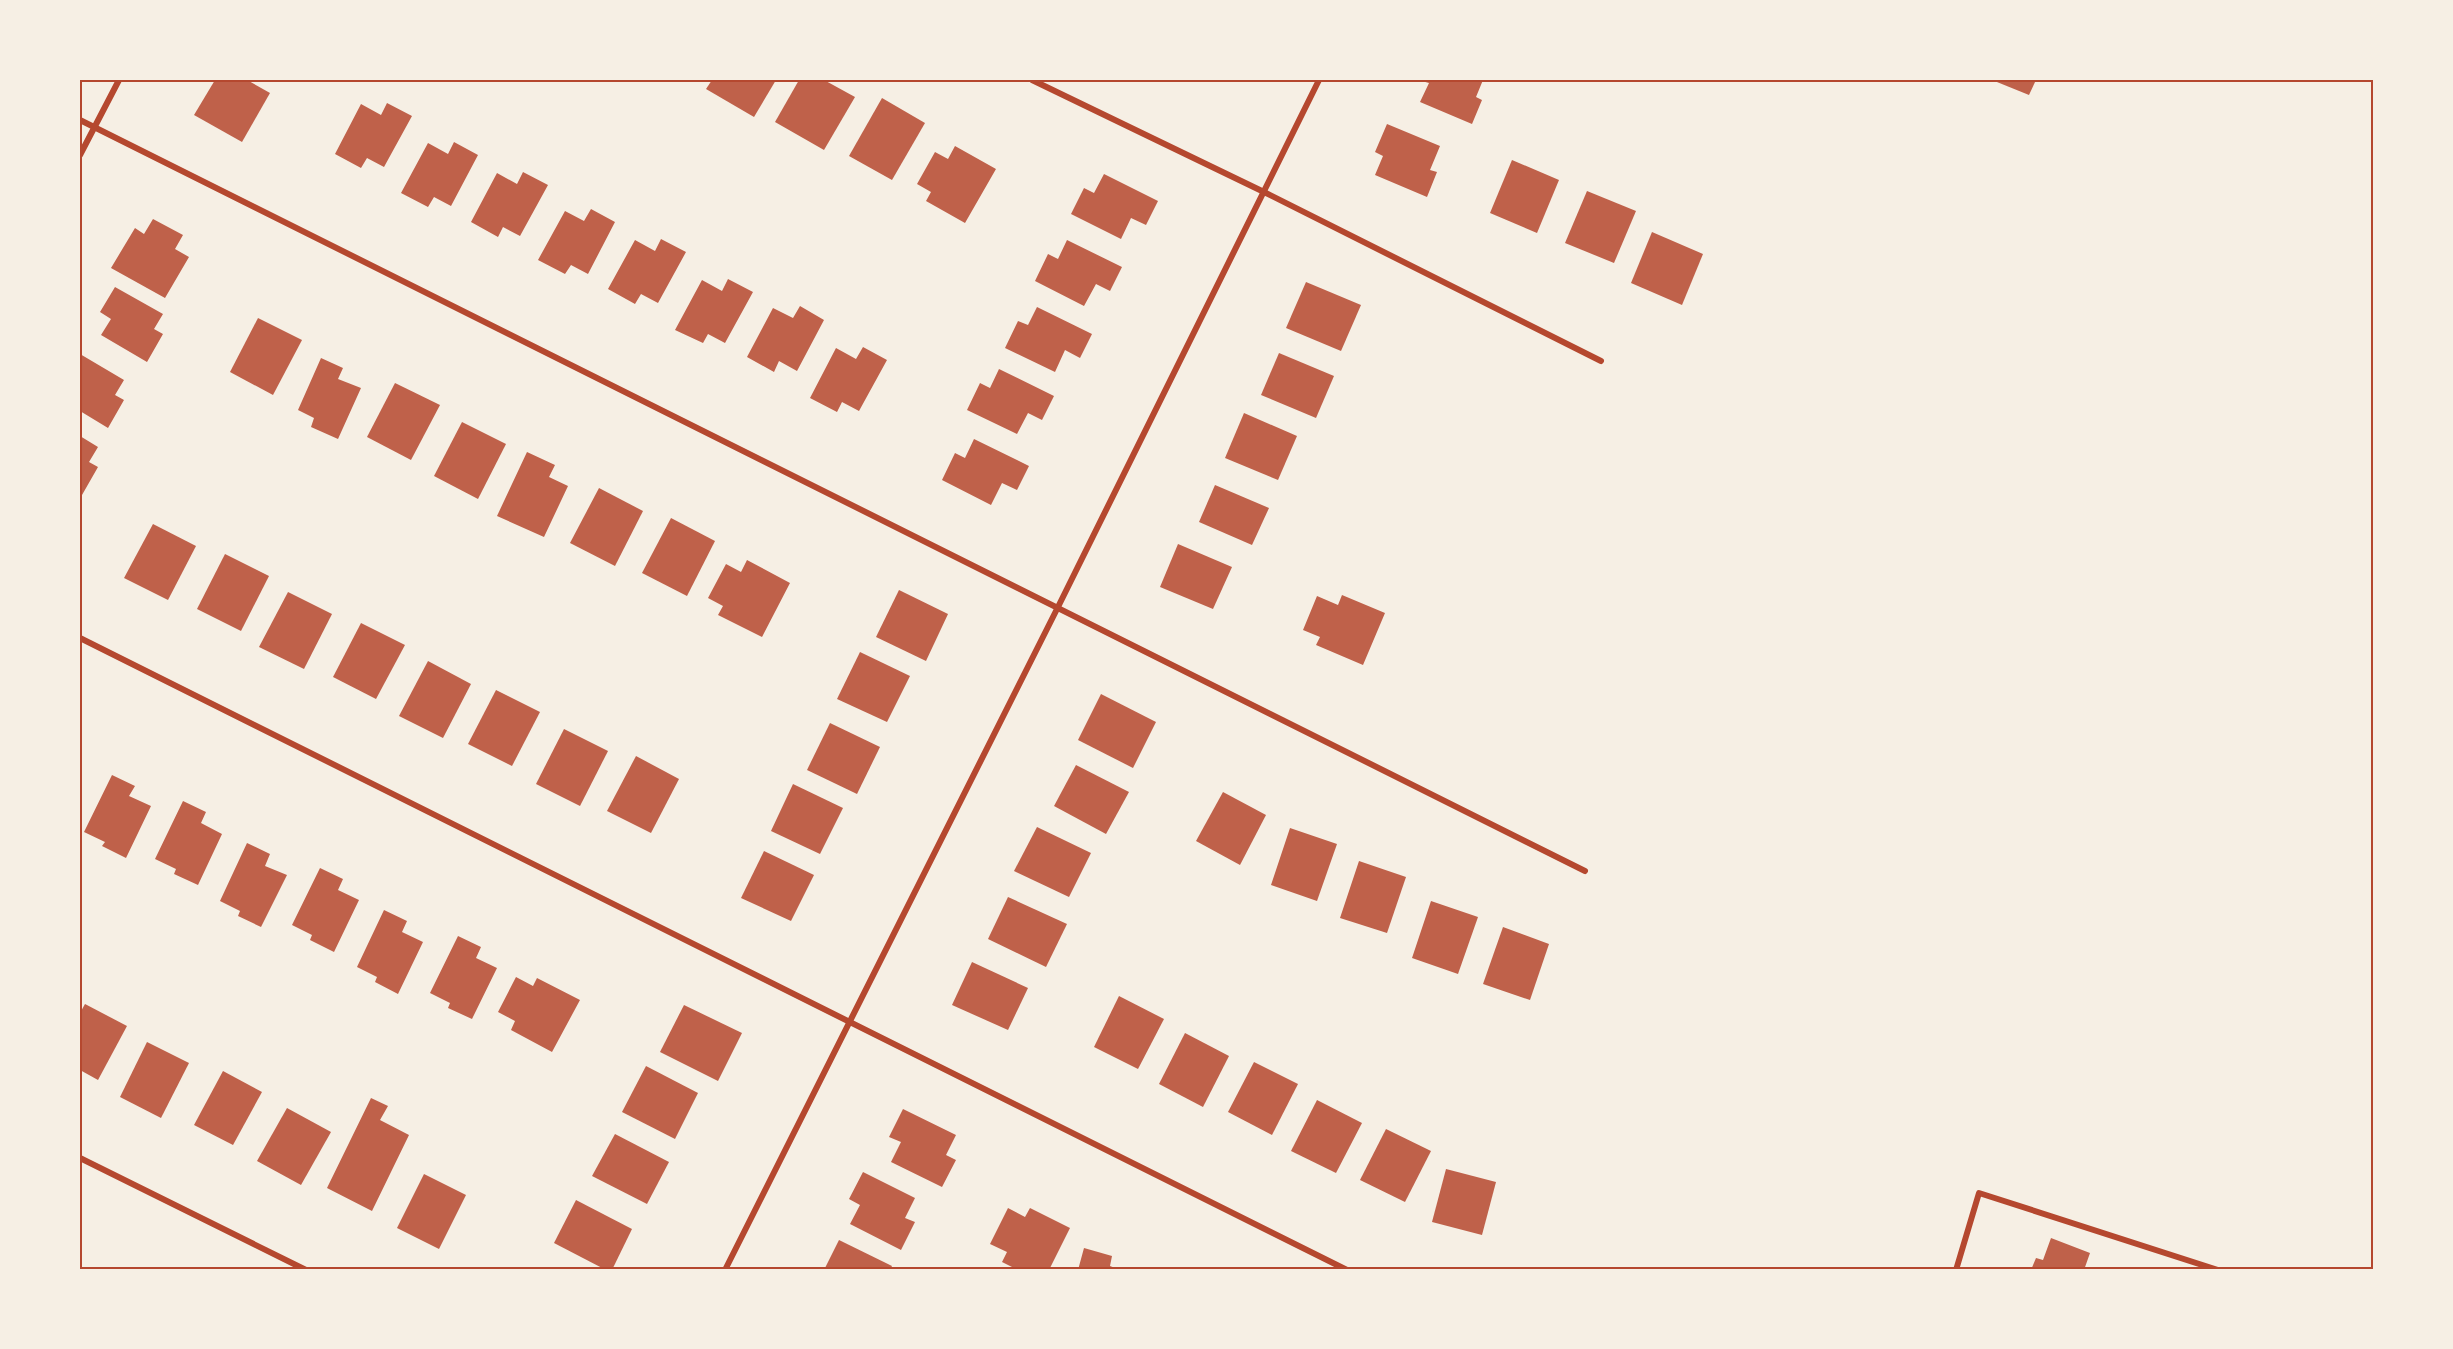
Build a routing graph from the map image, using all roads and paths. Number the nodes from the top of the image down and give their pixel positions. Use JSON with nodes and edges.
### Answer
{"nodes":[{"id":1,"x":119,"y":80,"type":"edge"},
{"id":2,"x":1032,"y":80,"type":"edge"},
{"id":3,"x":1319,"y":80,"type":"edge"},
{"id":4,"x":80,"y":120,"type":"edge"},
{"id":5,"x":94,"y":127,"type":"junction"},
{"id":6,"x":80,"y":155,"type":"edge"},
{"id":7,"x":1264,"y":192,"type":"junction"},
{"id":8,"x":1601,"y":361,"type":"dead end"},
{"id":9,"x":1057,"y":609,"type":"junction"},
{"id":10,"x":80,"y":638,"type":"edge"},
{"id":11,"x":1585,"y":871,"type":"dead end"},
{"id":12,"x":850,"y":1020,"type":"junction"},
{"id":13,"x":80,"y":1158,"type":"edge"},
{"id":14,"x":306,"y":1269,"type":"edge"},
{"id":15,"x":725,"y":1269,"type":"edge"},
{"id":16,"x":1347,"y":1269,"type":"edge"},
{"id":17,"x":1956,"y":1269,"type":"edge"},
{"id":18,"x":2218,"y":1269,"type":"edge"}],
"edges":[{"from":1,"to":5,"type":"street"},
{"from":2,"to":7,"type":"street"},
{"from":3,"to":7,"type":"street"},
{"from":4,"to":5,"type":"street"},
{"from":5,"to":6,"type":"street"},
{"from":5,"to":9,"type":"street"},
{"from":7,"to":8,"type":"street"},
{"from":7,"to":9,"type":"street"},
{"from":9,"to":11,"type":"street"},
{"from":9,"to":12,"type":"street"},
{"from":10,"to":12,"type":"street"},
{"from":12,"to":15,"type":"street"},
{"from":12,"to":16,"type":"street"},
{"from":13,"to":14,"type":"street"},
{"from":17,"to":18,"type":"street"}]}
